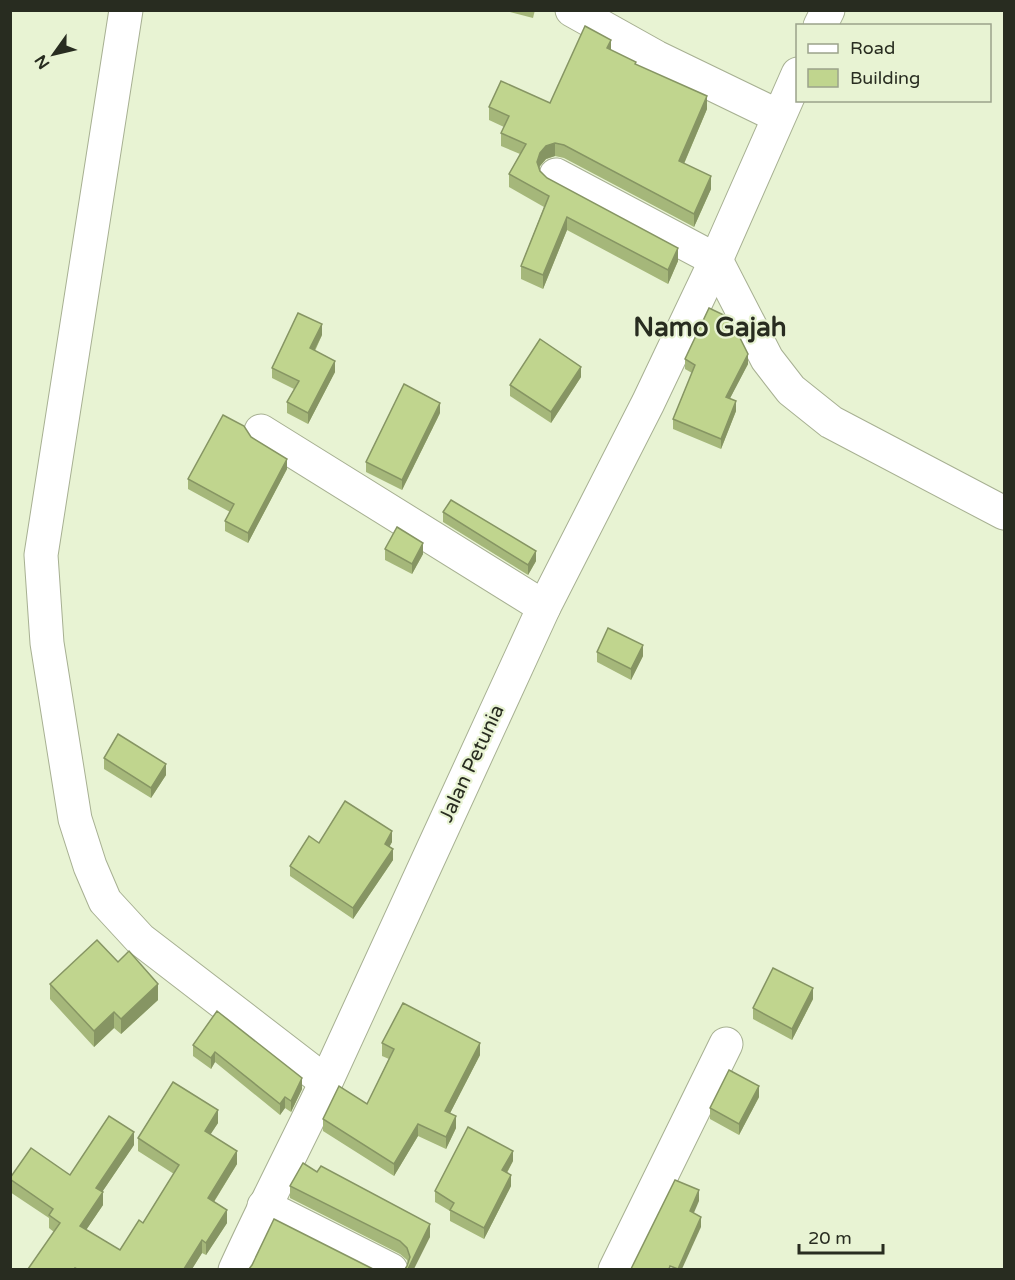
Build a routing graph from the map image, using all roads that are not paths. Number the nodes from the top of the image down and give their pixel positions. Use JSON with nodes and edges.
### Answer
{"nodes":[{"id":1,"x":126,"y":10,"type":"edge"},
{"id":2,"x":572,"y":10,"type":"edge"},
{"id":3,"x":828,"y":10,"type":"edge"},
{"id":4,"x":821,"y":24,"type":"edge"},
{"id":5,"x":796,"y":78,"type":"edge"},
{"id":6,"x":778,"y":116,"type":"junction"},
{"id":7,"x":556,"y":175,"type":"dead end"},
{"id":8,"x":716,"y":260,"type":"junction"},
{"id":9,"x":261,"y":431,"type":"dead end"},
{"id":10,"x":1005,"y":513,"type":"edge"},
{"id":11,"x":544,"y":607,"type":"junction"},
{"id":12,"x":726,"y":1044,"type":"dead end"},
{"id":13,"x":326,"y":1082,"type":"junction"},
{"id":14,"x":264,"y":1206,"type":"junction"},
{"id":15,"x":235,"y":1269,"type":"edge"},
{"id":16,"x":391,"y":1269,"type":"edge"},
{"id":17,"x":615,"y":1269,"type":"edge"}],
"edges":[{"from":1,"to":13,"type":"street"},
{"from":2,"to":6,"type":"street"},
{"from":3,"to":4,"type":"street"},
{"from":5,"to":6,"type":"street","name":"Jalan Petunia"},
{"from":6,"to":8,"type":"street","name":"Jalan Petunia"},
{"from":7,"to":8,"type":"street"},
{"from":8,"to":10,"type":"street"},
{"from":8,"to":11,"type":"street","name":"Jalan Petunia"},
{"from":9,"to":11,"type":"street"},
{"from":11,"to":13,"type":"street","name":"Jalan Petunia"},
{"from":12,"to":17,"type":"street"},
{"from":13,"to":14,"type":"street","name":"Jalan Petunia"},
{"from":14,"to":15,"type":"street","name":"Jalan Petunia"},
{"from":14,"to":16,"type":"street"}]}
